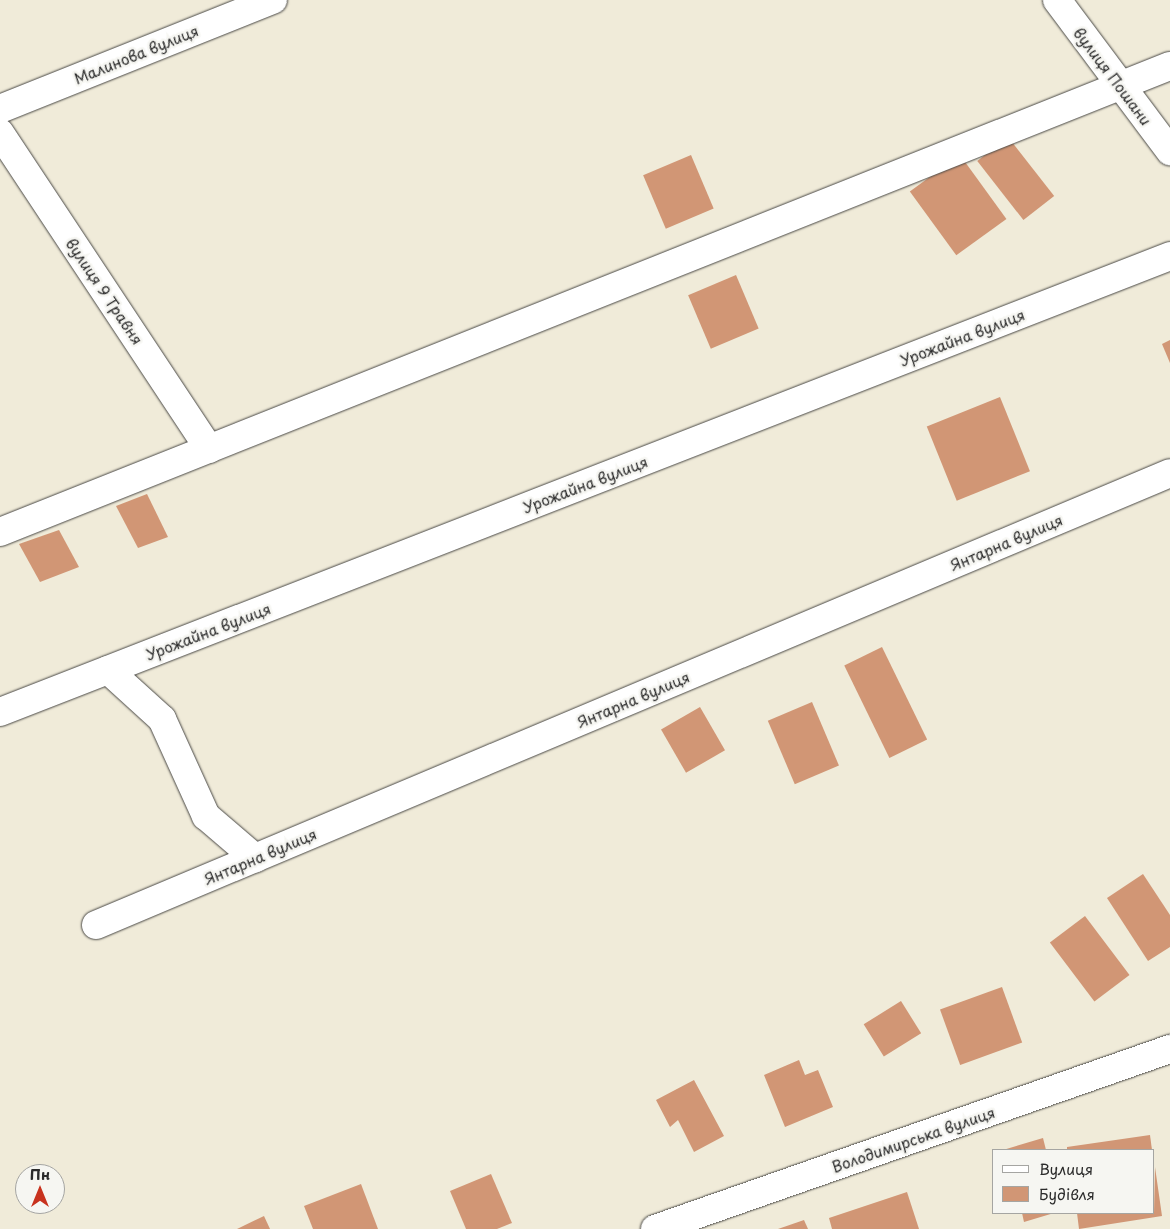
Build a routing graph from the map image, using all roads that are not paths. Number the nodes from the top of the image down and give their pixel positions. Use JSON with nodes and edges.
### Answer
{"nodes":[{"id":1,"x":273,"y":0,"type":"edge"},
{"id":2,"x":1057,"y":0,"type":"edge"},
{"id":3,"x":1170,"y":66,"type":"edge"},
{"id":4,"x":1120,"y":85,"type":"junction"},
{"id":5,"x":0,"y":109,"type":"edge"},
{"id":6,"x":0,"y":133,"type":"edge"},
{"id":7,"x":1170,"y":151,"type":"edge"},
{"id":8,"x":1170,"y":256,"type":"edge"},
{"id":9,"x":209,"y":449,"type":"junction"},
{"id":10,"x":1170,"y":474,"type":"edge"},
{"id":11,"x":0,"y":532,"type":"edge"},
{"id":12,"x":108,"y":670,"type":"junction"},
{"id":13,"x":0,"y":712,"type":"edge"},
{"id":14,"x":255,"y":858,"type":"junction"},
{"id":15,"x":96,"y":925,"type":"dead end"},
{"id":16,"x":1170,"y":1050,"type":"edge"},
{"id":17,"x":655,"y":1229,"type":"edge"}],
"edges":[{"from":1,"to":5,"type":"street","name":"Малинова вулиця"},
{"from":2,"to":4,"type":"street","name":"вулиця Пошани"},
{"from":3,"to":4,"type":"street"},
{"from":4,"to":7,"type":"street","name":"вулиця Пошани"},
{"from":4,"to":9,"type":"street"},
{"from":6,"to":9,"type":"street","name":"вулиця 9 Травня"},
{"from":8,"to":12,"type":"street","name":"Урожайна вулиця"},
{"from":9,"to":11,"type":"street"},
{"from":10,"to":14,"type":"street","name":"Янтарна вулиця"},
{"from":12,"to":13,"type":"street","name":"Урожайна вулиця"},
{"from":12,"to":14,"type":"street"},
{"from":14,"to":15,"type":"street","name":"Янтарна вулиця"},
{"from":16,"to":17,"type":"street","name":"Володимирська вулиця"}]}
